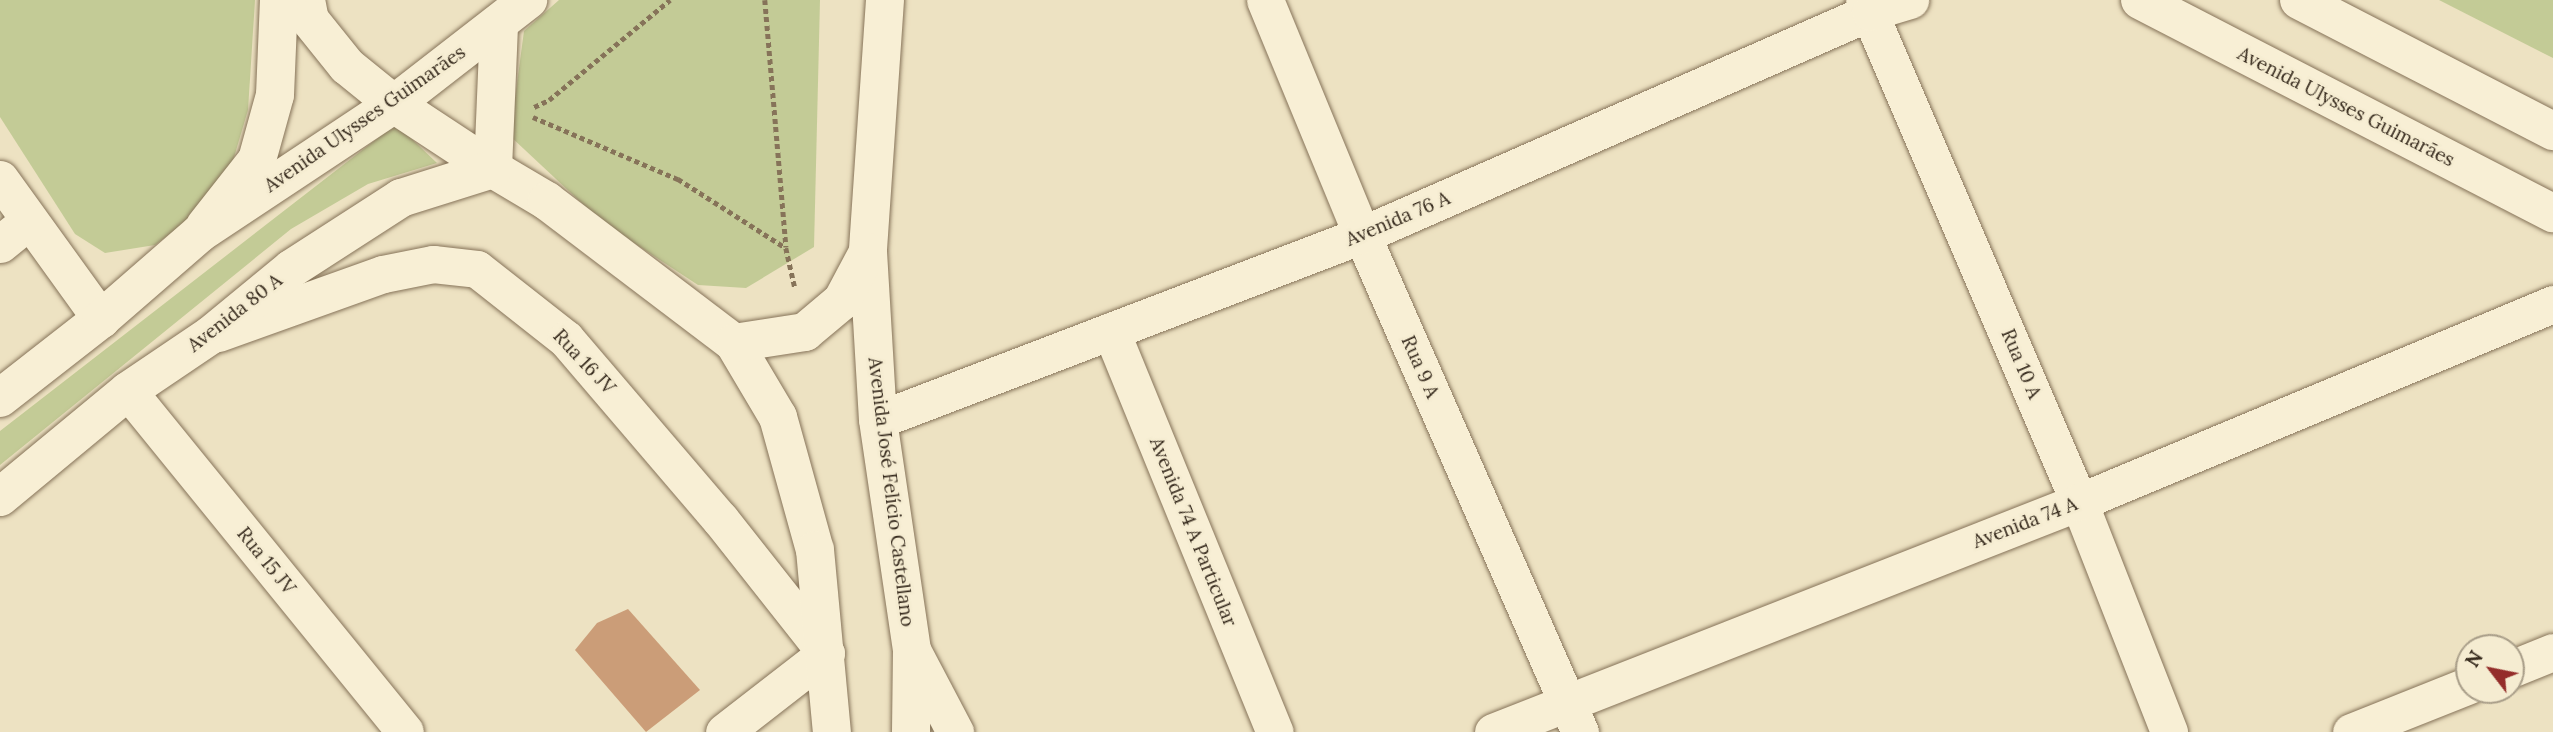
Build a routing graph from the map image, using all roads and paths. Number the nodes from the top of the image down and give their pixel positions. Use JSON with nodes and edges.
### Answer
{"nodes":[{"id":1,"x":278,"y":0,"type":"edge"},
{"id":2,"x":306,"y":0,"type":"edge"},
{"id":3,"x":528,"y":0,"type":"edge"},
{"id":4,"x":670,"y":0,"type":"edge"},
{"id":5,"x":765,"y":0,"type":"edge"},
{"id":6,"x":1265,"y":0,"type":"edge"},
{"id":7,"x":1910,"y":0,"type":"edge"},
{"id":8,"x":2140,"y":0,"type":"edge"},
{"id":9,"x":2299,"y":0,"type":"edge"},
{"id":10,"x":1867,"y":6,"type":"edge"},
{"id":11,"x":881,"y":9,"type":"edge"},
{"id":12,"x":499,"y":23,"type":"junction"},
{"id":13,"x":394,"y":104,"type":"junction"},
{"id":14,"x":2553,"y":131,"type":"edge"},
{"id":15,"x":493,"y":169,"type":"junction"},
{"id":16,"x":0,"y":179,"type":"edge"},
{"id":17,"x":2553,"y":213,"type":"edge"},
{"id":18,"x":14,"y":233,"type":"edge"},
{"id":19,"x":200,"y":233,"type":"junction"},
{"id":20,"x":1362,"y":235,"type":"junction"},
{"id":21,"x":786,"y":248,"type":"junction"},
{"id":22,"x":868,"y":252,"type":"junction"},
{"id":23,"x":2553,"y":304,"type":"edge"},
{"id":24,"x":101,"y":319,"type":"junction"},
{"id":25,"x":1111,"y":331,"type":"junction"},
{"id":26,"x":805,"y":332,"type":"junction"},
{"id":27,"x":211,"y":335,"type":"junction"},
{"id":28,"x":734,"y":343,"type":"junction"},
{"id":29,"x":128,"y":391,"type":"junction"},
{"id":30,"x":0,"y":398,"type":"edge"},
{"id":31,"x":878,"y":420,"type":"junction"},
{"id":32,"x":0,"y":497,"type":"edge"},
{"id":33,"x":2079,"y":502,"type":"junction"},
{"id":34,"x":912,"y":650,"type":"junction"},
{"id":35,"x":2553,"y":652,"type":"edge"},
{"id":36,"x":826,"y":653,"type":"junction"},
{"id":37,"x":2525,"y":663,"type":"edge"},
{"id":38,"x":2455,"y":691,"type":"edge"},
{"id":39,"x":1574,"y":716,"type":"edge"},
{"id":40,"x":405,"y":732,"type":"edge"},
{"id":41,"x":724,"y":732,"type":"edge"},
{"id":42,"x":832,"y":732,"type":"edge"},
{"id":43,"x":911,"y":732,"type":"edge"},
{"id":44,"x":955,"y":732,"type":"edge"},
{"id":45,"x":1275,"y":732,"type":"edge"},
{"id":46,"x":1493,"y":732,"type":"edge"},
{"id":47,"x":2169,"y":732,"type":"edge"},
{"id":48,"x":2351,"y":732,"type":"edge"}],
"edges":[{"from":1,"to":19,"type":"main road"},
{"from":2,"to":13,"type":"main road"},
{"from":3,"to":12,"type":"main road","name":"Avenida Ulysses Guimarães"},
{"from":4,"to":21,"type":"path"},
{"from":5,"to":21,"type":"path"},
{"from":6,"to":20,"type":"street","name":"Rua 9 A"},
{"from":7,"to":10,"type":"street","name":"Avenida 76 A"},
{"from":8,"to":17,"type":"main road","name":"Avenida Ulysses Guimarães"},
{"from":9,"to":14,"type":"main road"},
{"from":10,"to":20,"type":"street","name":"Avenida 76 A"},
{"from":10,"to":33,"type":"street","name":"Rua 10 A"},
{"from":11,"to":22,"type":"main road","name":"Avenida José Felício Castellano"},
{"from":12,"to":13,"type":"main road","name":"Avenida Ulysses Guimarães"},
{"from":12,"to":15,"type":"main road"},
{"from":13,"to":15,"type":"main road"},
{"from":13,"to":19,"type":"main road","name":"Avenida Ulysses Guimarães"},
{"from":15,"to":27,"type":"main road","name":"Avenida 80 A"},
{"from":15,"to":28,"type":"main road"},
{"from":16,"to":18,"type":"street"},
{"from":18,"to":24,"type":"street"},
{"from":19,"to":24,"type":"main road"},
{"from":20,"to":25,"type":"street","name":"Avenida 76 A"},
{"from":20,"to":39,"type":"street","name":"Rua 9 A"},
{"from":21,"to":26,"type":"path"},
{"from":22,"to":26,"type":"main road"},
{"from":22,"to":31,"type":"main road","name":"Avenida José Felício Castellano"},
{"from":23,"to":33,"type":"street","name":"Avenida 74 A"},
{"from":24,"to":30,"type":"main road"},
{"from":25,"to":31,"type":"street","name":"Avenida 76 A"},
{"from":25,"to":45,"type":"street","name":"Avenida 74 A Particular"},
{"from":26,"to":28,"type":"main road"},
{"from":27,"to":29,"type":"main road","name":"Avenida 80 A"},
{"from":27,"to":36,"type":"street","name":"Rua 16 JV"},
{"from":28,"to":36,"type":"main road"},
{"from":29,"to":32,"type":"main road","name":"Avenida 80 A"},
{"from":29,"to":40,"type":"street","name":"Rua 15 JV"},
{"from":31,"to":34,"type":"main road","name":"Avenida José Felício Castellano"},
{"from":33,"to":39,"type":"street","name":"Avenida 74 A"},
{"from":33,"to":47,"type":"street","name":"Rua 10 A"},
{"from":34,"to":43,"type":"main road","name":"Avenida José Felício Castellano"},
{"from":34,"to":44,"type":"street"},
{"from":35,"to":37,"type":"street"},
{"from":36,"to":41,"type":"street"},
{"from":36,"to":42,"type":"main road"},
{"from":38,"to":48,"type":"street"},
{"from":39,"to":46,"type":"street","name":"Avenida 74 A"}]}
